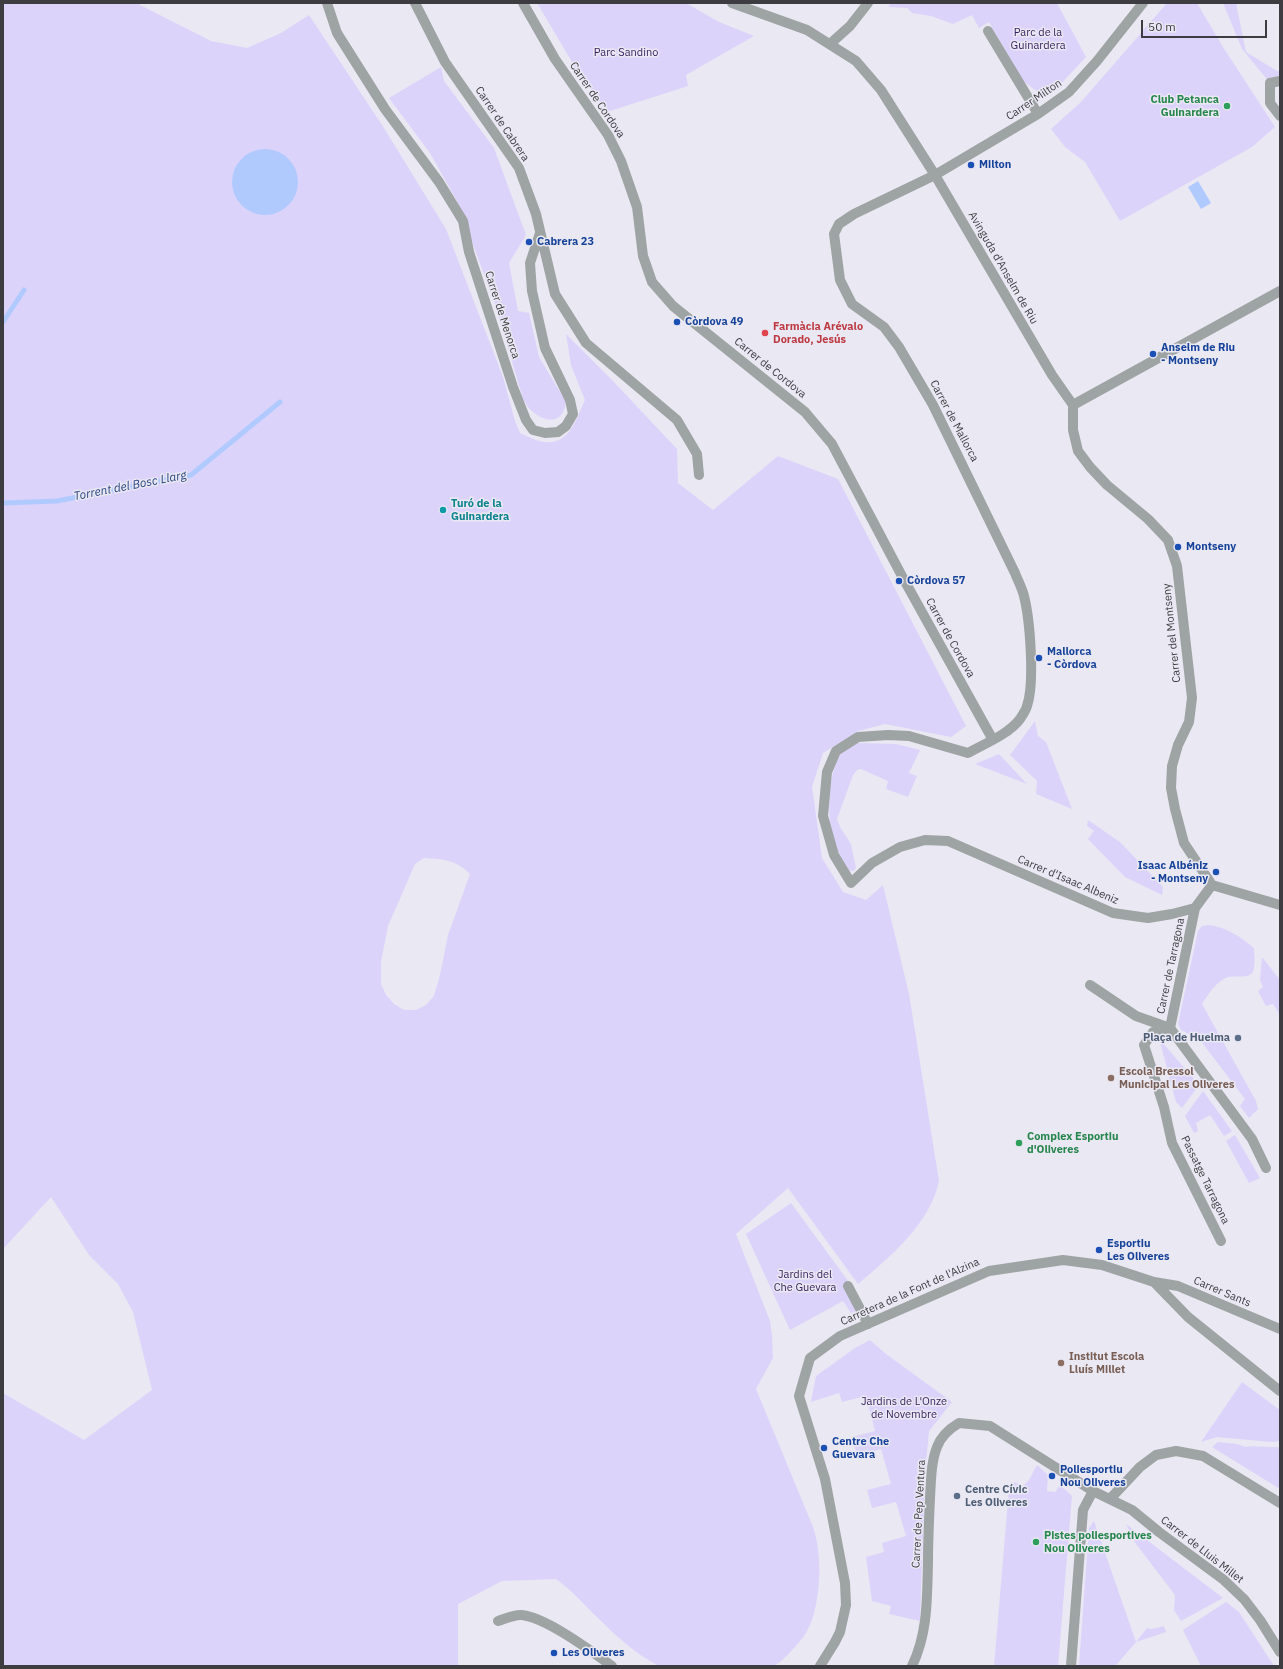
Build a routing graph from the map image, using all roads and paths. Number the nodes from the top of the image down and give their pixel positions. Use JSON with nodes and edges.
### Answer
{"nodes":[{"id":1,"x":327,"y":3,"type":"edge"},
{"id":2,"x":415,"y":3,"type":"edge"},
{"id":3,"x":523,"y":3,"type":"edge"},
{"id":4,"x":732,"y":3,"type":"edge"},
{"id":5,"x":868,"y":3,"type":"edge"},
{"id":6,"x":1143,"y":3,"type":"edge"},
{"id":7,"x":988,"y":31,"type":"dead end"},
{"id":8,"x":830,"y":44,"type":"junction"},
{"id":9,"x":1280,"y":81,"type":"edge"},
{"id":10,"x":1038,"y":114,"type":"junction"},
{"id":11,"x":1280,"y":116,"type":"edge"},
{"id":12,"x":935,"y":174,"type":"junction"},
{"id":13,"x":540,"y":232,"type":"junction"},
{"id":14,"x":1280,"y":291,"type":"edge"},
{"id":15,"x":1073,"y":405,"type":"junction"},
{"id":16,"x":832,"y":444,"type":"junction"},
{"id":17,"x":828,"y":456,"type":"dead end"},
{"id":18,"x":699,"y":475,"type":"dead end"},
{"id":19,"x":993,"y":740,"type":"junction"},
{"id":20,"x":851,"y":883,"type":"joint"},
{"id":21,"x":1212,"y":885,"type":"junction"},
{"id":22,"x":1280,"y":905,"type":"edge"},
{"id":23,"x":1195,"y":908,"type":"junction"},
{"id":24,"x":1090,"y":985,"type":"dead end"},
{"id":25,"x":1170,"y":1028,"type":"junction"},
{"id":26,"x":1266,"y":1168,"type":"dead end"},
{"id":27,"x":1221,"y":1241,"type":"dead end"},
{"id":28,"x":1154,"y":1282,"type":"junction"},
{"id":29,"x":848,"y":1286,"type":"dead end"},
{"id":30,"x":868,"y":1324,"type":"junction"},
{"id":31,"x":1280,"y":1329,"type":"edge"},
{"id":32,"x":1280,"y":1391,"type":"edge"},
{"id":33,"x":1093,"y":1491,"type":"junction"},
{"id":34,"x":1110,"y":1499,"type":"junction"},
{"id":35,"x":1280,"y":1503,"type":"edge"},
{"id":36,"x":498,"y":1621,"type":"dead end"},
{"id":37,"x":1280,"y":1652,"type":"edge"},
{"id":38,"x":612,"y":1666,"type":"edge"},
{"id":39,"x":820,"y":1666,"type":"edge"},
{"id":40,"x":912,"y":1666,"type":"edge"},
{"id":41,"x":1071,"y":1666,"type":"edge"}],
"edges":[{"from":1,"to":13,"type":"street","name":"Carrer de Menorca"},
{"from":2,"to":13,"type":"street","name":"Carrer de Cabrera"},
{"from":3,"to":16,"type":"street","name":"Carrer de Cordova"},
{"from":4,"to":8,"type":"street","name":"Avinguda d'Anselm de Riu"},
{"from":5,"to":8,"type":"street"},
{"from":6,"to":10,"type":"street","name":"Carrer Milton"},
{"from":7,"to":10,"type":"street"},
{"from":8,"to":12,"type":"street","name":"Avinguda d'Anselm de Riu"},
{"from":9,"to":11,"type":"street"},
{"from":10,"to":12,"type":"street","name":"Carrer Milton"},
{"from":12,"to":15,"type":"street","name":"Avinguda d'Anselm de Riu"},
{"from":12,"to":19,"type":"street","name":"Carrer de Mallorca"},
{"from":13,"to":18,"type":"street","name":"Carrer de Cabrera"},
{"from":14,"to":15,"type":"street"},
{"from":15,"to":21,"type":"street","name":"Carrer del Montseny"},
{"from":16,"to":17,"type":"street"},
{"from":16,"to":19,"type":"street","name":"Carrer de Cordova"},
{"from":19,"to":20,"type":"street","name":"Carrer de Mallorca"},
{"from":20,"to":23,"type":"street","name":"Carrer d'Isaac Albeniz"},
{"from":21,"to":22,"type":"street"},
{"from":21,"to":23,"type":"street"},
{"from":23,"to":25,"type":"street","name":"Carrer de Tarragona"},
{"from":24,"to":25,"type":"street","name":"Carrer de Tarragona"},
{"from":25,"to":26,"type":"street","name":"Carrer de Tarragona"},
{"from":25,"to":27,"type":"street","name":"Passatge Tarragona"},
{"from":28,"to":30,"type":"street","name":"Carretera de la Font de l'Alzina"},
{"from":28,"to":31,"type":"street","name":"Carrer Sants"},
{"from":28,"to":32,"type":"street","name":"Carretera de la Font de l'Alzina"},
{"from":29,"to":30,"type":"street"},
{"from":30,"to":39,"type":"street","name":"Carretera de la Font de l'Alzina"},
{"from":33,"to":34,"type":"street","name":"Carrer de Pep Ventura"},
{"from":33,"to":40,"type":"street","name":"Carrer de Pep Ventura"},
{"from":33,"to":41,"type":"street"},
{"from":34,"to":35,"type":"street"},
{"from":34,"to":37,"type":"street","name":"Carrer de Lluis Millet"},
{"from":36,"to":38,"type":"street"}]}
